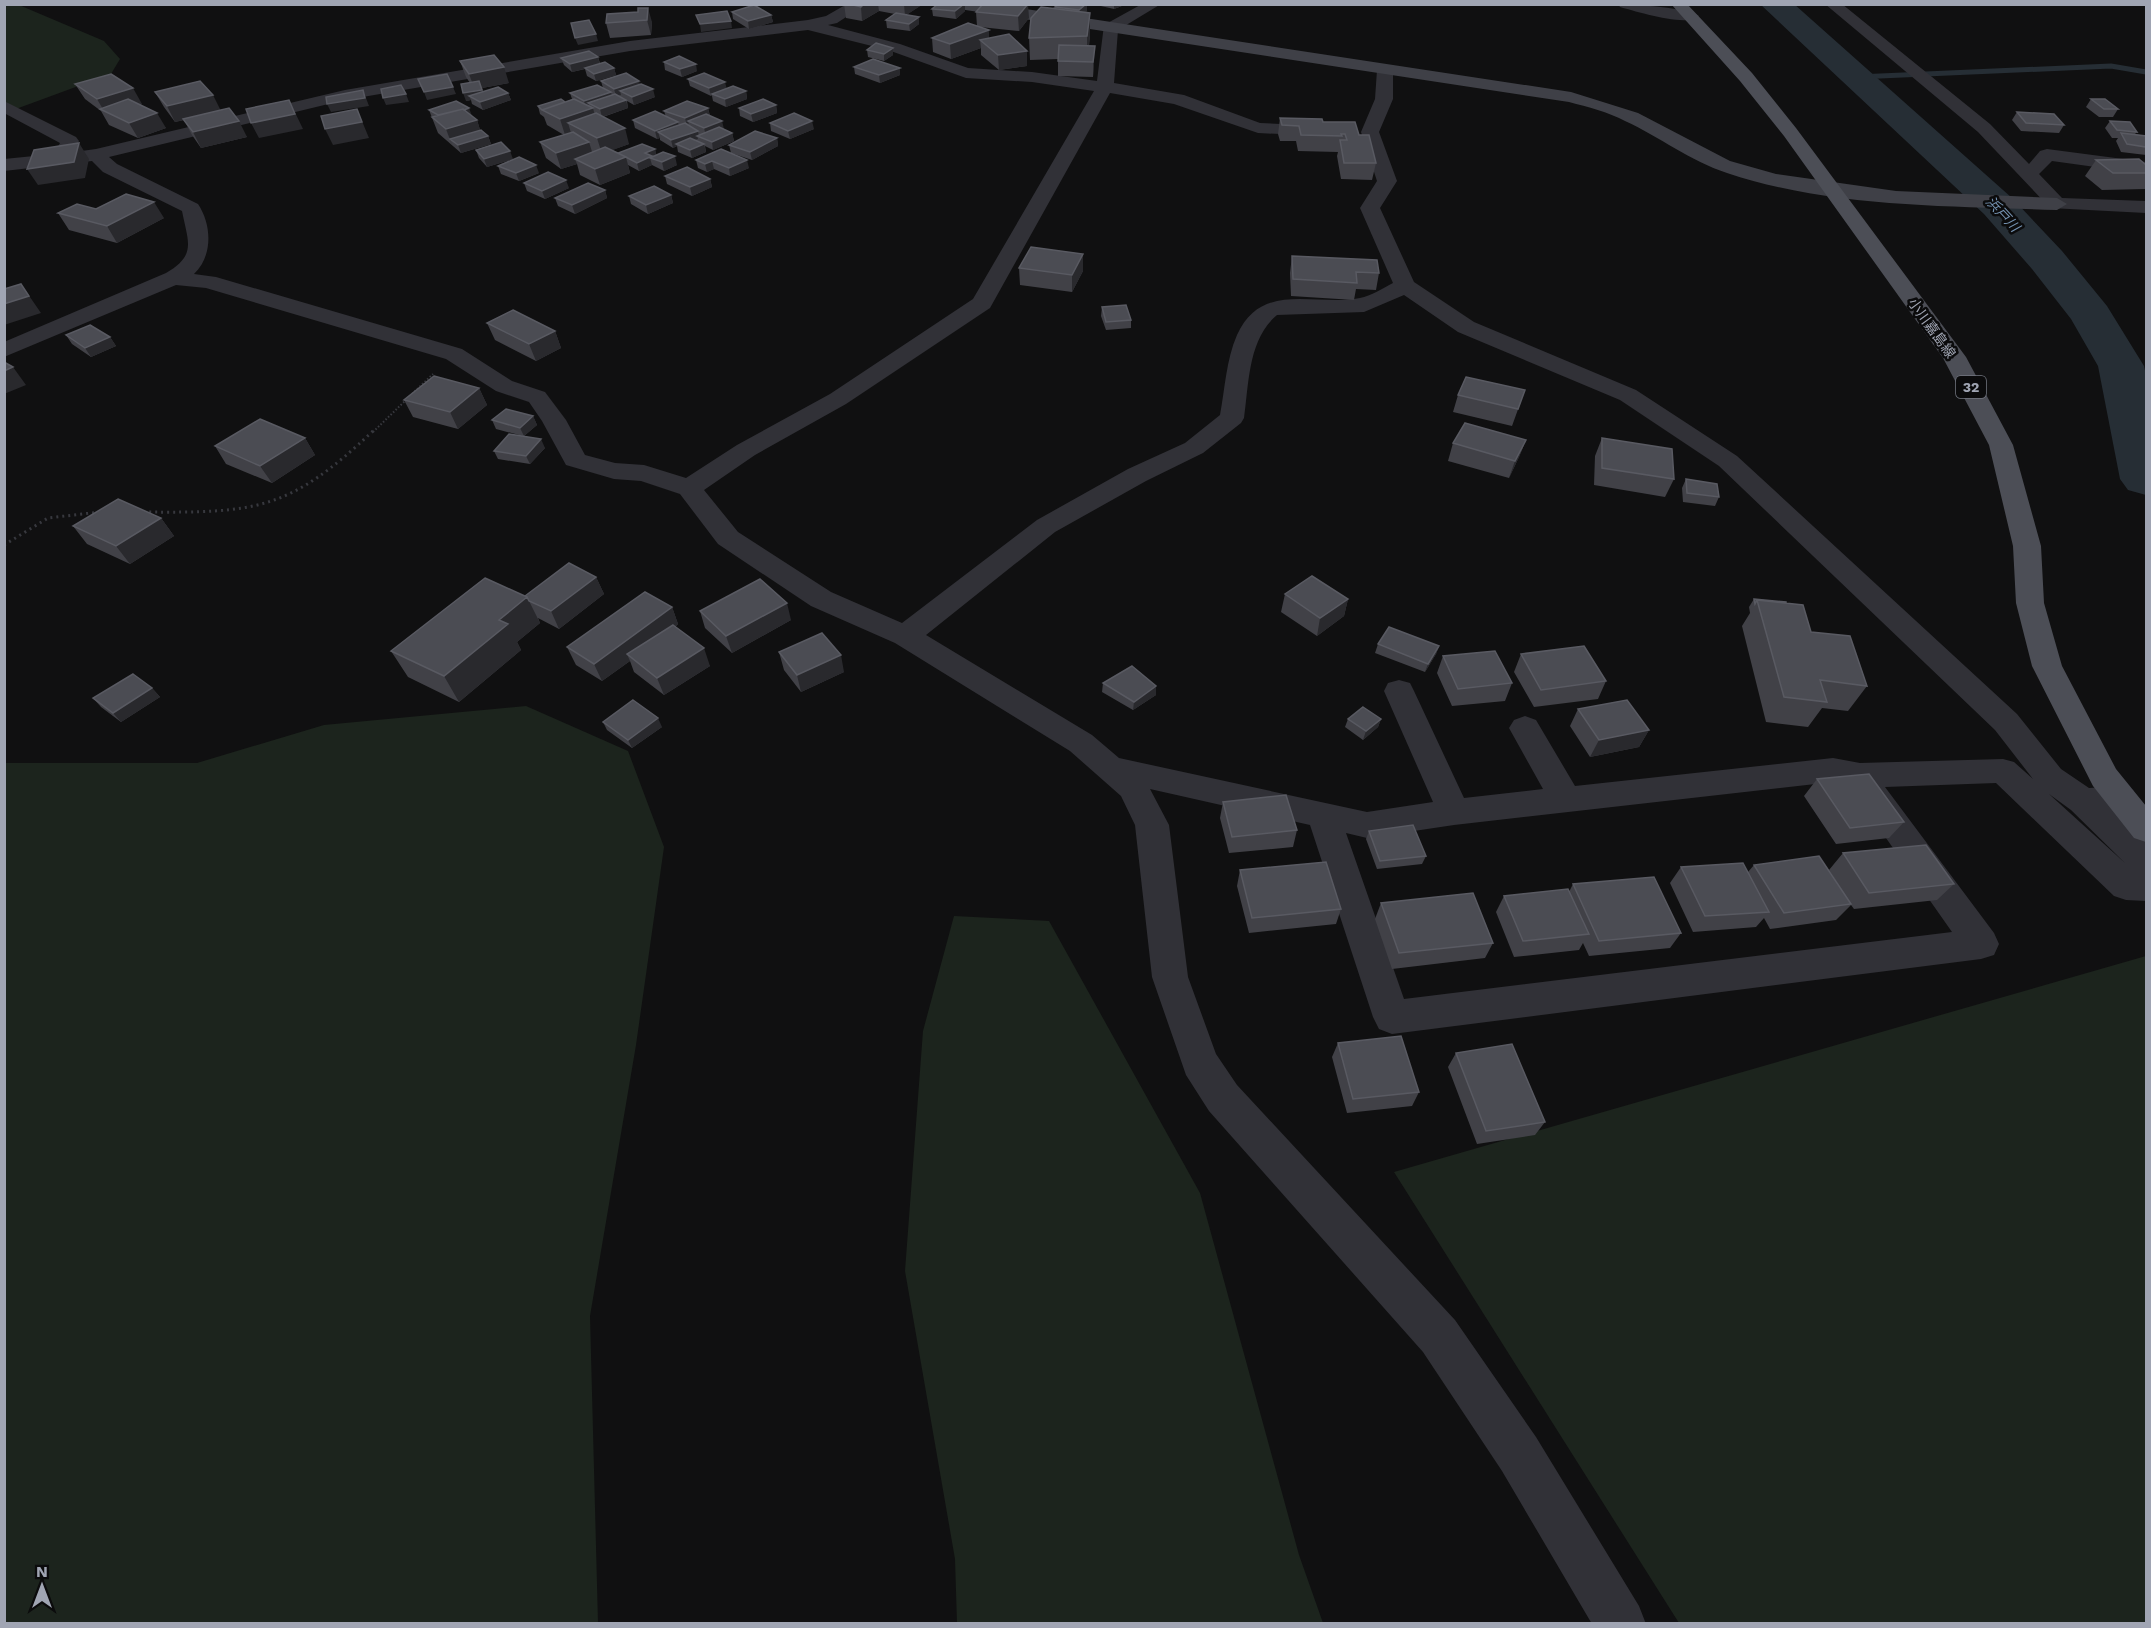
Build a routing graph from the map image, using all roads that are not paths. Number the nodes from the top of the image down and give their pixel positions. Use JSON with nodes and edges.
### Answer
{"nodes":[{"id":1,"x":859,"y":4,"type":"edge"},
{"id":2,"x":958,"y":4,"type":"edge"},
{"id":3,"x":1154,"y":4,"type":"edge"},
{"id":4,"x":1625,"y":4,"type":"edge"},
{"id":5,"x":1832,"y":4,"type":"edge"},
{"id":6,"x":1684,"y":10,"type":"edge"},
{"id":7,"x":808,"y":25,"type":"junction"},
{"id":8,"x":1110,"y":28,"type":"junction"},
{"id":9,"x":1385,"y":70,"type":"junction"},
{"id":10,"x":1105,"y":87,"type":"junction"},
{"id":11,"x":4,"y":106,"type":"edge"},
{"id":12,"x":1370,"y":132,"type":"junction"},
{"id":13,"x":96,"y":155,"type":"junction"},
{"id":14,"x":61,"y":159,"type":"junction"},
{"id":15,"x":4,"y":165,"type":"edge"},
{"id":16,"x":2146,"y":168,"type":"edge"},
{"id":17,"x":2026,"y":172,"type":"junction"},
{"id":18,"x":1831,"y":191,"type":"junction"},
{"id":19,"x":2050,"y":204,"type":"junction"},
{"id":20,"x":2143,"y":209,"type":"edge"},
{"id":21,"x":174,"y":278,"type":"junction"},
{"id":22,"x":1406,"y":286,"type":"junction"},
{"id":23,"x":4,"y":350,"type":"edge"},
{"id":24,"x":689,"y":488,"type":"junction"},
{"id":25,"x":905,"y":636,"type":"junction"},
{"id":26,"x":1399,"y":691,"type":"dead end"},
{"id":27,"x":1525,"y":728,"type":"dead end"},
{"id":28,"x":1108,"y":767,"type":"junction"},
{"id":29,"x":1860,"y":776,"type":"junction"},
{"id":30,"x":2121,"y":799,"type":"junction"},
{"id":31,"x":1566,"y":800,"type":"junction"},
{"id":32,"x":2083,"y":801,"type":"junction"},
{"id":33,"x":1454,"y":812,"type":"junction"},
{"id":34,"x":1323,"y":816,"type":"junction"},
{"id":35,"x":2146,"y":829,"type":"edge"},
{"id":36,"x":2146,"y":864,"type":"edge"},
{"id":37,"x":2146,"y":887,"type":"edge"},
{"id":38,"x":1621,"y":1623,"type":"edge"}],
"edges":[{"from":1,"to":7,"type":"street"},
{"from":2,"to":8,"type":"street"},
{"from":3,"to":8,"type":"street"},
{"from":4,"to":6,"type":"street"},
{"from":5,"to":17,"type":"street"},
{"from":6,"to":18,"type":"main road","name":"小川嘉島線","number":"32"},
{"from":7,"to":10,"type":"street"},
{"from":7,"to":13,"type":"street"},
{"from":8,"to":9,"type":"street"},
{"from":8,"to":10,"type":"street"},
{"from":9,"to":12,"type":"street"},
{"from":9,"to":18,"type":"street"},
{"from":10,"to":12,"type":"street"},
{"from":10,"to":24,"type":"street"},
{"from":11,"to":14,"type":"street"},
{"from":12,"to":22,"type":"street"},
{"from":13,"to":14,"type":"street"},
{"from":13,"to":21,"type":"street"},
{"from":14,"to":15,"type":"street"},
{"from":16,"to":17,"type":"street"},
{"from":17,"to":19,"type":"street"},
{"from":18,"to":19,"type":"street"},
{"from":18,"to":30,"type":"main road","name":"小川嘉島線","number":"32"},
{"from":19,"to":20,"type":"street"},
{"from":21,"to":23,"type":"street"},
{"from":21,"to":24,"type":"street"},
{"from":22,"to":25,"type":"street"},
{"from":22,"to":32,"type":"street"},
{"from":24,"to":25,"type":"street"},
{"from":25,"to":28,"type":"street"},
{"from":26,"to":33,"type":"street"},
{"from":27,"to":31,"type":"street"},
{"from":28,"to":34,"type":"street"},
{"from":28,"to":38,"type":"street"},
{"from":29,"to":31,"type":"street"},
{"from":29,"to":34,"type":"street"},
{"from":29,"to":37,"type":"street"},
{"from":30,"to":32,"type":"street"},
{"from":30,"to":35,"type":"main road","name":"小川嘉島線","number":"32"},
{"from":31,"to":33,"type":"street"},
{"from":32,"to":36,"type":"street"},
{"from":33,"to":34,"type":"street"}]}
